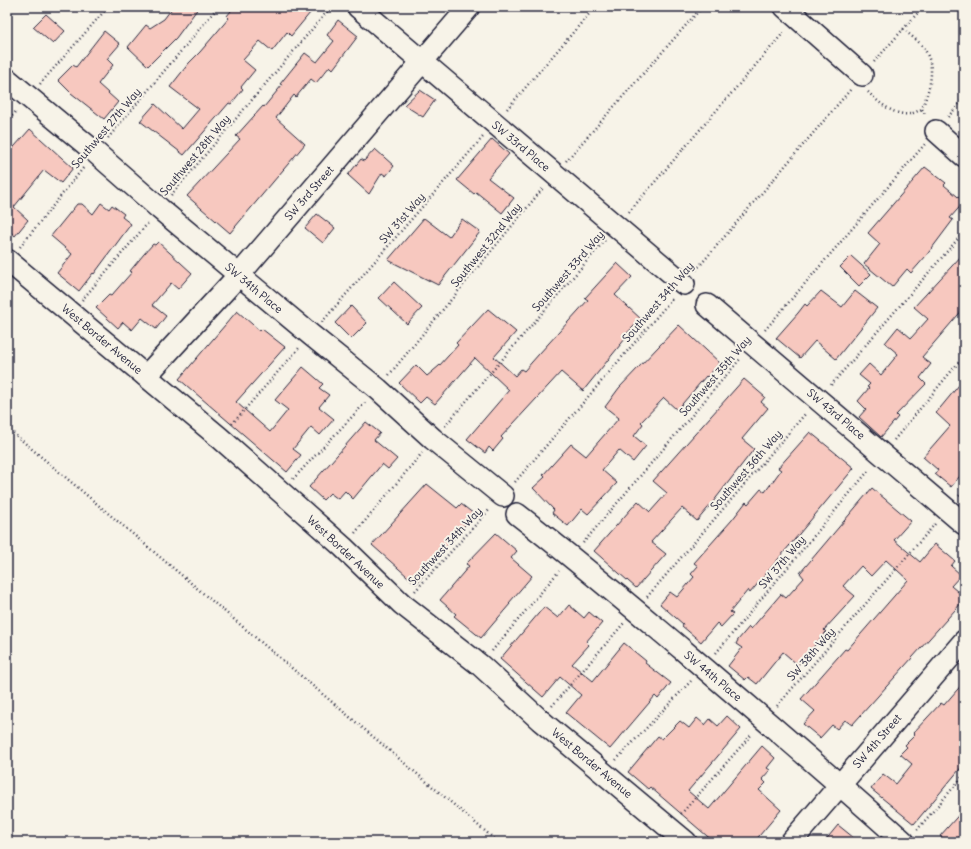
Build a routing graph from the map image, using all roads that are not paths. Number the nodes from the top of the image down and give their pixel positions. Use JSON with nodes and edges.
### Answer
{"nodes":[{"id":1,"x":358,"y":7,"type":"edge"},
{"id":2,"x":469,"y":7,"type":"edge"},
{"id":3,"x":791,"y":12,"type":"edge"},
{"id":4,"x":422,"y":62,"type":"junction"},
{"id":5,"x":862,"y":75,"type":"road end"},
{"id":6,"x":7,"y":79,"type":"edge"},
{"id":7,"x":936,"y":131,"type":"road end"},
{"id":8,"x":964,"y":156,"type":"edge"},
{"id":9,"x":8,"y":261,"type":"edge"},
{"id":10,"x":239,"y":275,"type":"junction"},
{"id":11,"x":684,"y":284,"type":"road end"},
{"id":12,"x":707,"y":305,"type":"dead end"},
{"id":13,"x":146,"y":376,"type":"junction"},
{"id":14,"x":503,"y":496,"type":"road end"},
{"id":15,"x":517,"y":514,"type":"dead end"},
{"id":16,"x":964,"y":524,"type":"edge"},
{"id":17,"x":964,"y":641,"type":"edge"},
{"id":18,"x":840,"y":784,"type":"junction"},
{"id":19,"x":910,"y":836,"type":"edge"},
{"id":20,"x":686,"y":842,"type":"edge"},
{"id":21,"x":791,"y":842,"type":"edge"}],
"edges":[{"from":1,"to":4,"type":"street","name":"SW 33rd Place"},
{"from":2,"to":4,"type":"street","name":"SW 3rd Street"},
{"from":3,"to":5,"type":"street"},
{"from":4,"to":10,"type":"street","name":"SW 3rd Street"},
{"from":4,"to":11,"type":"street","name":"SW 33rd Place"},
{"from":6,"to":10,"type":"street","name":"SW 34th Place"},
{"from":7,"to":8,"type":"street"},
{"from":9,"to":13,"type":"street","name":"West Border Avenue"},
{"from":10,"to":13,"type":"street","name":"SW 3rd Street"},
{"from":10,"to":14,"type":"street","name":"SW 34th Place"},
{"from":12,"to":16,"type":"street","name":"SW 43rd Place"},
{"from":13,"to":20,"type":"street","name":"West Border Avenue"},
{"from":15,"to":18,"type":"street","name":"SW 44th Place"},
{"from":17,"to":18,"type":"street","name":"SW 4th Street"},
{"from":18,"to":19,"type":"street","name":"SW 44th Place"},
{"from":18,"to":21,"type":"street","name":"SW 4th Street"}]}
